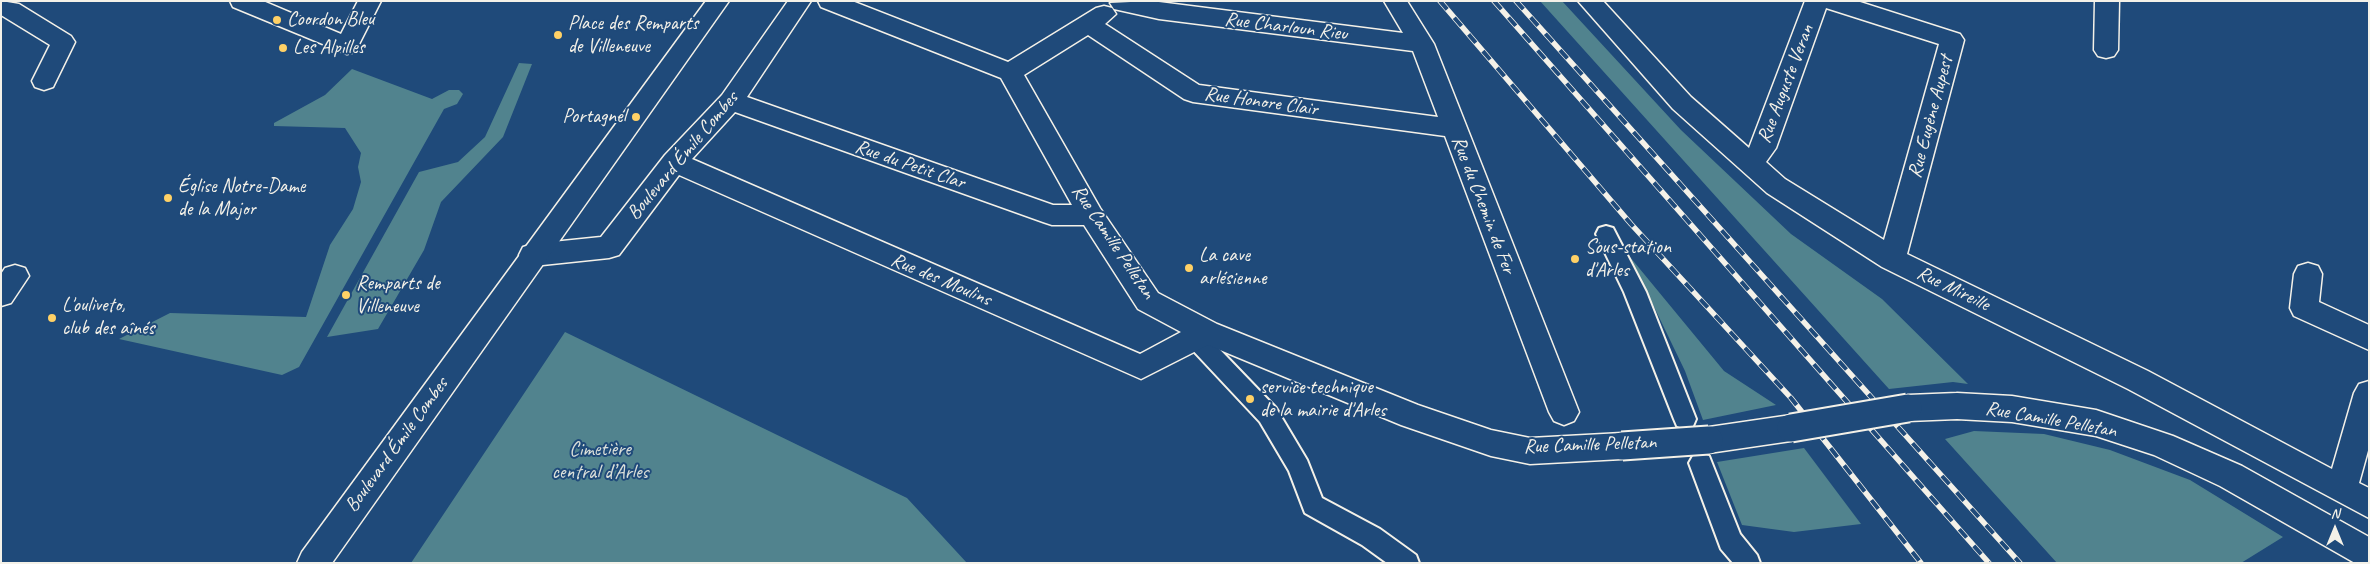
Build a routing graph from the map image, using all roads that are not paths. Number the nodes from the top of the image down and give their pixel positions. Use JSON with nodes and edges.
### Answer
{"nodes":[{"id":1,"x":241,"y":1,"type":"edge"},
{"id":2,"x":370,"y":1,"type":"edge"},
{"id":3,"x":718,"y":1,"type":"edge"},
{"id":4,"x":800,"y":1,"type":"edge"},
{"id":5,"x":829,"y":1,"type":"edge"},
{"id":6,"x":1395,"y":1,"type":"edge"},
{"id":7,"x":1589,"y":1,"type":"edge"},
{"id":8,"x":1816,"y":1,"type":"edge"},
{"id":9,"x":1830,"y":1,"type":"edge"},
{"id":10,"x":2107,"y":1,"type":"edge"},
{"id":11,"x":1122,"y":2,"type":"edge"},
{"id":12,"x":1,"y":7,"type":"edge"},
{"id":13,"x":1088,"y":24,"type":"junction"},
{"id":14,"x":1422,"y":44,"type":"junction"},
{"id":15,"x":2106,"y":50,"type":"dead end"},
{"id":16,"x":1010,"y":72,"type":"junction"},
{"id":17,"x":44,"y":81,"type":"dead end"},
{"id":18,"x":731,"y":101,"type":"junction"},
{"id":19,"x":1453,"y":128,"type":"junction"},
{"id":20,"x":674,"y":162,"type":"junction"},
{"id":21,"x":1750,"y":164,"type":"junction"},
{"id":22,"x":1091,"y":215,"type":"junction"},
{"id":23,"x":1606,"y":234,"type":"dead end"},
{"id":24,"x":533,"y":255,"type":"junction"},
{"id":25,"x":1892,"y":259,"type":"junction"},
{"id":26,"x":2308,"y":274,"type":"dead end"},
{"id":27,"x":1201,"y":335,"type":"junction"},
{"id":28,"x":2369,"y":338,"type":"edge"},
{"id":29,"x":2369,"y":393,"type":"edge"},
{"id":30,"x":1564,"y":412,"type":"dead end"},
{"id":31,"x":1685,"y":419,"type":"dead end"},
{"id":32,"x":1705,"y":452,"type":"junction"},
{"id":33,"x":2342,"y":489,"type":"junction"},
{"id":34,"x":2369,"y":504,"type":"edge"},
{"id":35,"x":2369,"y":554,"type":"edge"},
{"id":36,"x":313,"y":563,"type":"edge"},
{"id":37,"x":1407,"y":563,"type":"edge"},
{"id":38,"x":1748,"y":563,"type":"edge"}],
"edges":[{"from":1,"to":2,"type":"street"},
{"from":3,"to":24,"type":"street","name":"Boulevard Émile Combes"},
{"from":4,"to":18,"type":"street","name":"Boulevard Émile Combes"},
{"from":5,"to":16,"type":"street"},
{"from":6,"to":14,"type":"street","name":"Rue du Chemin de Fer"},
{"from":7,"to":21,"type":"street","name":"Rue Mireille"},
{"from":8,"to":21,"type":"street","name":"Rue Auguste Veran"},
{"from":9,"to":25,"type":"street","name":"Rue Eugène Aupest"},
{"from":10,"to":15,"type":"street"},
{"from":11,"to":13,"type":"street"},
{"from":11,"to":14,"type":"street","name":"Rue Charloun Rieu"},
{"from":12,"to":17,"type":"street"},
{"from":13,"to":16,"type":"street"},
{"from":13,"to":19,"type":"street","name":"Rue Honore Clair"},
{"from":14,"to":19,"type":"street","name":"Rue du Chemin de Fer"},
{"from":16,"to":22,"type":"street","name":"Rue Camille Pelletan"},
{"from":18,"to":20,"type":"street","name":"Boulevard Émile Combes"},
{"from":18,"to":22,"type":"street","name":"Rue du Petit Clar"},
{"from":19,"to":30,"type":"street","name":"Rue du Chemin de Fer"},
{"from":20,"to":24,"type":"street","name":"Boulevard Émile Combes"},
{"from":20,"to":27,"type":"street","name":"Rue des Moulins"},
{"from":21,"to":25,"type":"street","name":"Rue Mireille"},
{"from":22,"to":27,"type":"street","name":"Rue Camille Pelletan"},
{"from":23,"to":31,"type":"lane"},
{"from":24,"to":36,"type":"street","name":"Boulevard Émile Combes"},
{"from":25,"to":33,"type":"street","name":"Rue Mireille"},
{"from":26,"to":28,"type":"street"},
{"from":27,"to":32,"type":"street","name":"Rue Camille Pelletan","bridge":true},
{"from":27,"to":37,"type":"lane"},
{"from":29,"to":33,"type":"street"},
{"from":32,"to":35,"type":"street","name":"Rue Camille Pelletan","bridge":true},
{"from":32,"to":38,"type":"lane"},
{"from":33,"to":34,"type":"street","name":"Rue Mireille"}]}
